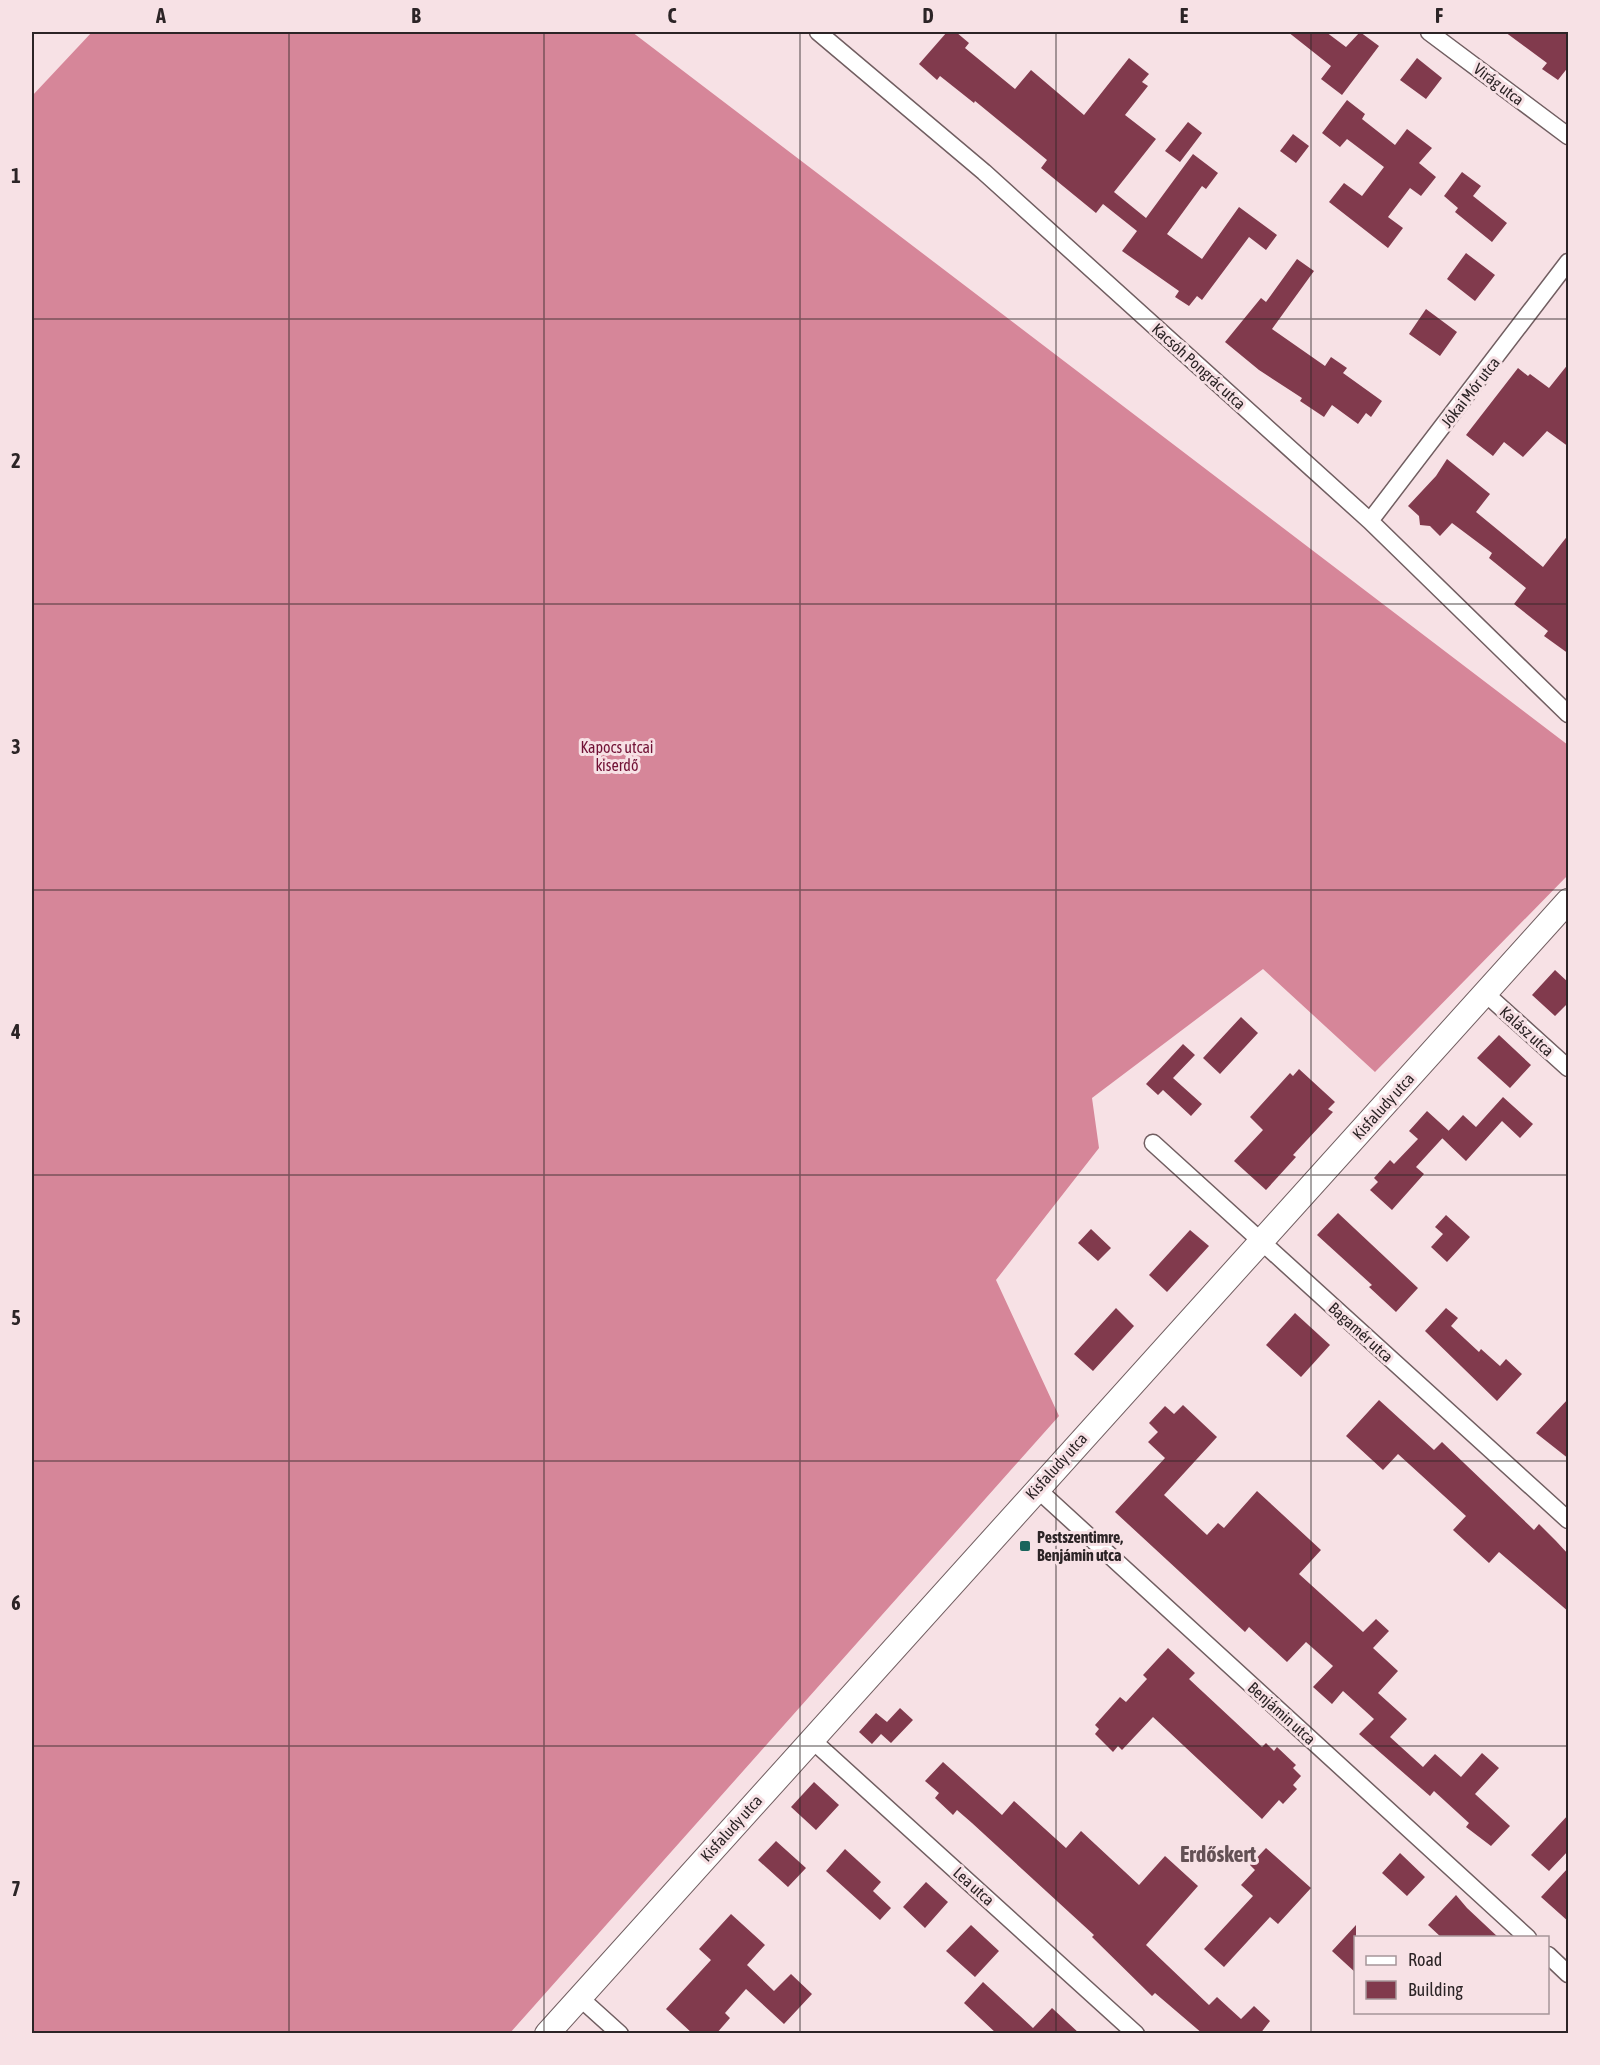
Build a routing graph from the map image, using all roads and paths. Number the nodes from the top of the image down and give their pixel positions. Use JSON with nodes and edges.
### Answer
{"nodes":[{"id":1,"x":818,"y":32,"type":"edge"},
{"id":2,"x":1430,"y":32,"type":"edge"},
{"id":3,"x":1569,"y":136,"type":"edge"},
{"id":4,"x":1569,"y":262,"type":"edge"},
{"id":5,"x":1370,"y":521,"type":"junction"},
{"id":6,"x":1569,"y":714,"type":"edge"},
{"id":7,"x":1569,"y":902,"type":"edge"},
{"id":8,"x":1485,"y":993,"type":"junction"},
{"id":9,"x":1569,"y":1068,"type":"edge"},
{"id":10,"x":1154,"y":1143,"type":"dead end"},
{"id":11,"x":1261,"y":1242,"type":"junction"},
{"id":12,"x":1036,"y":1488,"type":"junction"},
{"id":13,"x":1569,"y":1520,"type":"edge"},
{"id":14,"x":812,"y":1739,"type":"junction"},
{"id":15,"x":1526,"y":1936,"type":"edge"},
{"id":16,"x":1549,"y":1956,"type":"edge"},
{"id":17,"x":1569,"y":1974,"type":"edge"},
{"id":18,"x":579,"y":1997,"type":"junction"},
{"id":19,"x":547,"y":2034,"type":"edge"},
{"id":20,"x":620,"y":2034,"type":"edge"},
{"id":21,"x":1136,"y":2034,"type":"edge"}],
"edges":[{"from":1,"to":5,"type":"street","name":"Kacsóh Pongrác utca"},
{"from":2,"to":3,"type":"street","name":"Virág utca"},
{"from":4,"to":5,"type":"street","name":"Jókai Mór utca"},
{"from":5,"to":6,"type":"street","name":"Kacsóh Pongrác utca"},
{"from":7,"to":8,"type":"street","name":"Kisfaludy utca"},
{"from":8,"to":9,"type":"street","name":"Kalász utca"},
{"from":8,"to":11,"type":"street","name":"Kisfaludy utca"},
{"from":10,"to":11,"type":"street","name":"Bagamér utca"},
{"from":11,"to":12,"type":"street","name":"Kisfaludy utca"},
{"from":11,"to":13,"type":"street","name":"Bagamér utca"},
{"from":12,"to":14,"type":"street","name":"Kisfaludy utca"},
{"from":12,"to":15,"type":"street","name":"Benjámin utca"},
{"from":14,"to":18,"type":"street","name":"Kisfaludy utca"},
{"from":14,"to":21,"type":"street","name":"Lea utca"},
{"from":16,"to":17,"type":"street"},
{"from":18,"to":19,"type":"street","name":"Kisfaludy utca"},
{"from":18,"to":20,"type":"street"}]}
